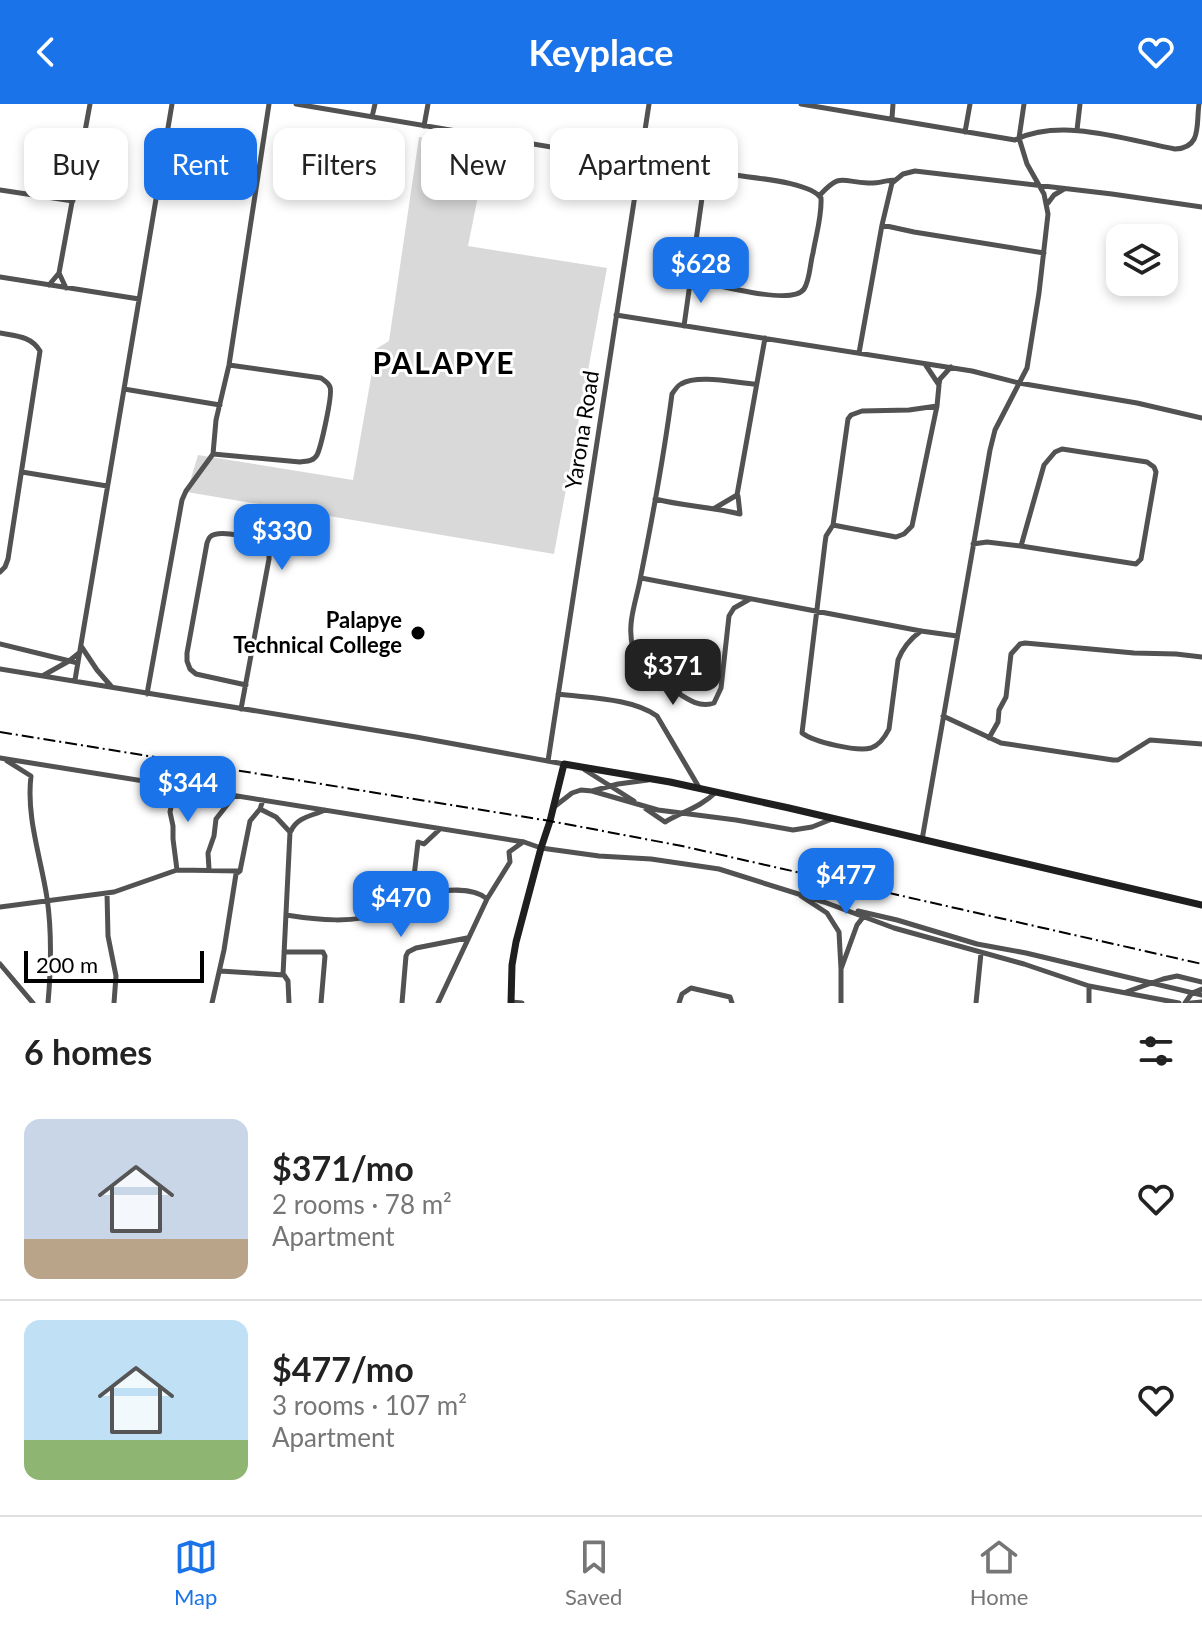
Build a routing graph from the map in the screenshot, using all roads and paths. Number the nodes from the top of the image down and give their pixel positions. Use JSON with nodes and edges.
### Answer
{"nodes":[{"id":1,"x":90,"y":104,"type":"edge"},
{"id":2,"x":172,"y":104,"type":"edge"},
{"id":3,"x":269,"y":104,"type":"edge"},
{"id":4,"x":296,"y":104,"type":"edge"},
{"id":5,"x":375,"y":104,"type":"edge"},
{"id":6,"x":428,"y":104,"type":"edge"},
{"id":7,"x":649,"y":104,"type":"edge"},
{"id":8,"x":804,"y":104,"type":"edge"},
{"id":9,"x":893,"y":104,"type":"edge"},
{"id":10,"x":970,"y":104,"type":"edge"},
{"id":11,"x":1024,"y":104,"type":"edge"},
{"id":12,"x":1080,"y":104,"type":"edge"},
{"id":13,"x":1199,"y":104,"type":"edge"},
{"id":14,"x":372,"y":117,"type":"junction"},
{"id":15,"x":892,"y":118,"type":"junction"},
{"id":16,"x":424,"y":126,"type":"junction"},
{"id":17,"x":645,"y":128,"type":"edge"},
{"id":18,"x":1077,"y":130,"type":"junction"},
{"id":19,"x":965,"y":132,"type":"junction"},
{"id":20,"x":1019,"y":138,"type":"junction"},
{"id":21,"x":550,"y":147,"type":"edge"},
{"id":22,"x":895,"y":180,"type":"junction"},
{"id":23,"x":1037,"y":184,"type":"junction"},
{"id":24,"x":1066,"y":188,"type":"junction"},
{"id":25,"x":0,"y":190,"type":"edge"},
{"id":26,"x":819,"y":196,"type":"junction"},
{"id":27,"x":634,"y":200,"type":"edge"},
{"id":28,"x":73,"y":201,"type":"junction"},
{"id":29,"x":1048,"y":204,"type":"junction"},
{"id":30,"x":1202,"y":207,"type":"edge"},
{"id":31,"x":882,"y":225,"type":"junction"},
{"id":32,"x":1044,"y":253,"type":"junction"},
{"id":33,"x":59,"y":273,"type":"junction"},
{"id":34,"x":0,"y":277,"type":"edge"},
{"id":35,"x":691,"y":279,"type":"junction"},
{"id":36,"x":49,"y":285,"type":"junction"},
{"id":37,"x":66,"y":288,"type":"junction"},
{"id":38,"x":139,"y":299,"type":"junction"},
{"id":39,"x":616,"y":315,"type":"junction"},
{"id":40,"x":684,"y":326,"type":"junction"},
{"id":41,"x":0,"y":333,"type":"edge"},
{"id":42,"x":765,"y":338,"type":"junction"},
{"id":43,"x":859,"y":353,"type":"junction"},
{"id":44,"x":924,"y":363,"type":"junction"},
{"id":45,"x":229,"y":365,"type":"junction"},
{"id":46,"x":951,"y":367,"type":"junction"},
{"id":47,"x":1019,"y":383,"type":"junction"},
{"id":48,"x":756,"y":384,"type":"junction"},
{"id":49,"x":939,"y":385,"type":"junction"},
{"id":50,"x":124,"y":389,"type":"junction"},
{"id":51,"x":220,"y":405,"type":"junction"},
{"id":52,"x":937,"y":406,"type":"junction"},
{"id":53,"x":1202,"y":418,"type":"edge"},
{"id":54,"x":213,"y":454,"type":"junction"},
{"id":55,"x":22,"y":472,"type":"junction"},
{"id":56,"x":107,"y":486,"type":"junction"},
{"id":57,"x":737,"y":495,"type":"junction"},
{"id":58,"x":655,"y":499,"type":"junction"},
{"id":59,"x":715,"y":508,"type":"junction"},
{"id":60,"x":833,"y":525,"type":"junction"},
{"id":61,"x":973,"y":544,"type":"junction"},
{"id":62,"x":1021,"y":546,"type":"junction"},
{"id":63,"x":0,"y":572,"type":"edge"},
{"id":64,"x":641,"y":578,"type":"junction"},
{"id":65,"x":750,"y":599,"type":"junction"},
{"id":66,"x":816,"y":610,"type":"junction"},
{"id":67,"x":921,"y":631,"type":"junction"},
{"id":68,"x":957,"y":636,"type":"junction"},
{"id":69,"x":0,"y":644,"type":"edge"},
{"id":70,"x":80,"y":649,"type":"junction"},
{"id":71,"x":1202,"y":655,"type":"edge"},
{"id":72,"x":69,"y":661,"type":"junction"},
{"id":73,"x":78,"y":663,"type":"junction"},
{"id":74,"x":0,"y":669,"type":"edge"},
{"id":75,"x":43,"y":675,"type":"junction"},
{"id":76,"x":75,"y":680,"type":"junction"},
{"id":77,"x":246,"y":685,"type":"junction"},
{"id":78,"x":112,"y":688,"type":"junction"},
{"id":79,"x":147,"y":694,"type":"junction"},
{"id":80,"x":558,"y":694,"type":"junction"},
{"id":81,"x":241,"y":709,"type":"junction"},
{"id":82,"x":943,"y":716,"type":"junction"},
{"id":83,"x":989,"y":738,"type":"junction"},
{"id":84,"x":1202,"y":744,"type":"edge"},
{"id":85,"x":2,"y":758,"type":"edge"},
{"id":86,"x":548,"y":761,"type":"junction"},
{"id":87,"x":564,"y":764,"type":"junction"},
{"id":88,"x":583,"y":768,"type":"junction"},
{"id":89,"x":653,"y":779,"type":"junction"},
{"id":90,"x":611,"y":786,"type":"junction"},
{"id":91,"x":181,"y":787,"type":"junction"},
{"id":92,"x":700,"y":789,"type":"junction"},
{"id":93,"x":592,"y":791,"type":"junction"},
{"id":94,"x":716,"y":792,"type":"junction"},
{"id":95,"x":234,"y":796,"type":"junction"},
{"id":96,"x":263,"y":800,"type":"junction"},
{"id":97,"x":639,"y":805,"type":"junction"},
{"id":98,"x":554,"y":808,"type":"junction"},
{"id":99,"x":260,"y":809,"type":"junction"},
{"id":100,"x":325,"y":810,"type":"junction"},
{"id":101,"x":684,"y":812,"type":"junction"},
{"id":102,"x":833,"y":818,"type":"junction"},
{"id":103,"x":440,"y":829,"type":"junction"},
{"id":104,"x":290,"y":832,"type":"junction"},
{"id":105,"x":922,"y":840,"type":"junction"},
{"id":106,"x":524,"y":842,"type":"junction"},
{"id":107,"x":541,"y":848,"type":"junction"},
{"id":108,"x":209,"y":869,"type":"junction"},
{"id":109,"x":177,"y":870,"type":"junction"},
{"id":110,"x":240,"y":871,"type":"junction"},
{"id":111,"x":795,"y":892,"type":"junction"},
{"id":112,"x":107,"y":893,"type":"junction"},
{"id":113,"x":487,"y":899,"type":"junction"},
{"id":114,"x":47,"y":901,"type":"junction"},
{"id":115,"x":417,"y":904,"type":"junction"},
{"id":116,"x":1202,"y":905,"type":"edge"},
{"id":117,"x":0,"y":907,"type":"edge"},
{"id":118,"x":849,"y":911,"type":"junction"},
{"id":119,"x":286,"y":915,"type":"junction"},
{"id":120,"x":864,"y":916,"type":"junction"},
{"id":121,"x":468,"y":938,"type":"junction"},
{"id":122,"x":284,"y":952,"type":"junction"},
{"id":123,"x":981,"y":953,"type":"junction"},
{"id":124,"x":0,"y":964,"type":"edge"},
{"id":125,"x":841,"y":969,"type":"junction"},
{"id":126,"x":220,"y":971,"type":"junction"},
{"id":127,"x":283,"y":975,"type":"junction"},
{"id":128,"x":1202,"y":982,"type":"edge"},
{"id":129,"x":1151,"y":984,"type":"junction"},
{"id":130,"x":1089,"y":986,"type":"junction"},
{"id":131,"x":1202,"y":992,"type":"edge"},
{"id":132,"x":1125,"y":993,"type":"junction"},
{"id":133,"x":1192,"y":993,"type":"junction"},
{"id":134,"x":1202,"y":1002,"type":"edge"},
{"id":135,"x":33,"y":1003,"type":"edge"},
{"id":136,"x":48,"y":1003,"type":"edge"},
{"id":137,"x":114,"y":1003,"type":"edge"},
{"id":138,"x":212,"y":1003,"type":"edge"},
{"id":139,"x":289,"y":1003,"type":"edge"},
{"id":140,"x":321,"y":1003,"type":"edge"},
{"id":141,"x":402,"y":1003,"type":"edge"},
{"id":142,"x":438,"y":1003,"type":"edge"},
{"id":143,"x":511,"y":1003,"type":"edge"},
{"id":144,"x":522,"y":1003,"type":"edge"},
{"id":145,"x":679,"y":1003,"type":"edge"},
{"id":146,"x":732,"y":1003,"type":"edge"},
{"id":147,"x":841,"y":1003,"type":"edge"},
{"id":148,"x":976,"y":1003,"type":"edge"},
{"id":149,"x":1089,"y":1003,"type":"edge"},
{"id":150,"x":1185,"y":1003,"type":"edge"}],
"edges":[{"from":1,"to":28,"type":"street"},
{"from":2,"to":38,"type":"street"},
{"from":3,"to":45,"type":"street"},
{"from":4,"to":14,"type":"street"},
{"from":5,"to":14,"type":"street"},
{"from":6,"to":16,"type":"street"},
{"from":7,"to":17,"type":"street","name":"Yarona Road"},
{"from":8,"to":15,"type":"street"},
{"from":9,"to":15,"type":"street"},
{"from":10,"to":19,"type":"street"},
{"from":11,"to":20,"type":"street"},
{"from":12,"to":18,"type":"street"},
{"from":13,"to":18,"type":"street"},
{"from":14,"to":16,"type":"street"},
{"from":15,"to":19,"type":"street"},
{"from":16,"to":21,"type":"street"},
{"from":18,"to":20,"type":"street"},
{"from":19,"to":20,"type":"street"},
{"from":20,"to":23,"type":"street"},
{"from":22,"to":23,"type":"street"},
{"from":22,"to":26,"type":"street"},
{"from":22,"to":31,"type":"street"},
{"from":23,"to":24,"type":"street"},
{"from":23,"to":29,"type":"street"},
{"from":24,"to":29,"type":"street"},
{"from":24,"to":30,"type":"street"},
{"from":25,"to":28,"type":"street"},
{"from":26,"to":35,"type":"street"},
{"from":26,"to":35,"type":"street"},
{"from":27,"to":39,"type":"street","name":"Yarona Road"},
{"from":28,"to":33,"type":"street"},
{"from":29,"to":32,"type":"street"},
{"from":31,"to":32,"type":"street"},
{"from":31,"to":43,"type":"street"},
{"from":32,"to":47,"type":"street"},
{"from":33,"to":36,"type":"street"},
{"from":33,"to":37,"type":"street"},
{"from":34,"to":36,"type":"street"},
{"from":35,"to":40,"type":"street"},
{"from":36,"to":37,"type":"street"},
{"from":37,"to":38,"type":"street"},
{"from":38,"to":50,"type":"street"},
{"from":39,"to":40,"type":"street"},
{"from":39,"to":80,"type":"street","name":"Yarona Road"},
{"from":40,"to":42,"type":"street"},
{"from":41,"to":55,"type":"street"},
{"from":42,"to":43,"type":"street"},
{"from":42,"to":48,"type":"street"},
{"from":43,"to":44,"type":"street"},
{"from":44,"to":46,"type":"street"},
{"from":44,"to":49,"type":"street"},
{"from":45,"to":51,"type":"street"},
{"from":45,"to":54,"type":"street"},
{"from":46,"to":47,"type":"street"},
{"from":46,"to":49,"type":"street"},
{"from":47,"to":53,"type":"street"},
{"from":47,"to":61,"type":"street"},
{"from":48,"to":57,"type":"street"},
{"from":48,"to":58,"type":"street"},
{"from":49,"to":52,"type":"street"},
{"from":50,"to":51,"type":"street"},
{"from":50,"to":56,"type":"street"},
{"from":51,"to":54,"type":"street"},
{"from":52,"to":60,"type":"street"},
{"from":52,"to":60,"type":"street"},
{"from":54,"to":79,"type":"street"},
{"from":55,"to":56,"type":"street"},
{"from":55,"to":63,"type":"street"},
{"from":56,"to":70,"type":"street"},
{"from":57,"to":59,"type":"street"},
{"from":57,"to":59,"type":"street"},
{"from":58,"to":59,"type":"street"},
{"from":58,"to":64,"type":"street"},
{"from":60,"to":66,"type":"street"},
{"from":61,"to":62,"type":"street"},
{"from":61,"to":68,"type":"street"},
{"from":62,"to":62,"type":"street"},
{"from":64,"to":65,"type":"street"},
{"from":64,"to":65,"type":"street"},
{"from":65,"to":66,"type":"street"},
{"from":66,"to":67,"type":"street"},
{"from":66,"to":67,"type":"street"},
{"from":67,"to":68,"type":"street"},
{"from":68,"to":82,"type":"street"},
{"from":69,"to":72,"type":"street"},
{"from":70,"to":72,"type":"street"},
{"from":70,"to":73,"type":"street"},
{"from":70,"to":78,"type":"street"},
{"from":71,"to":83,"type":"street"},
{"from":72,"to":73,"type":"street"},
{"from":72,"to":75,"type":"street"},
{"from":73,"to":76,"type":"street"},
{"from":74,"to":75,"type":"street"},
{"from":75,"to":76,"type":"street"},
{"from":76,"to":78,"type":"street"},
{"from":77,"to":77,"type":"street"},
{"from":77,"to":81,"type":"street"},
{"from":78,"to":79,"type":"street"},
{"from":79,"to":81,"type":"street"},
{"from":80,"to":86,"type":"street","name":"Yarona Road"},
{"from":80,"to":92,"type":"street"},
{"from":81,"to":86,"type":"street"},
{"from":82,"to":83,"type":"street"},
{"from":82,"to":105,"type":"street"},
{"from":83,"to":84,"type":"street"},
{"from":85,"to":91,"type":"street"},
{"from":85,"to":114,"type":"street"},
{"from":86,"to":87,"type":"street"},
{"from":87,"to":88,"type":"street"},
{"from":87,"to":98,"type":"street"},
{"from":88,"to":89,"type":"street"},
{"from":88,"to":90,"type":"street"},
{"from":89,"to":90,"type":"street"},
{"from":89,"to":92,"type":"street"},
{"from":90,"to":93,"type":"street"},
{"from":90,"to":97,"type":"street"},
{"from":91,"to":95,"type":"street"},
{"from":91,"to":109,"type":"street"},
{"from":92,"to":94,"type":"street"},
{"from":93,"to":97,"type":"street"},
{"from":93,"to":98,"type":"street"},
{"from":94,"to":101,"type":"street"},
{"from":94,"to":102,"type":"street"},
{"from":95,"to":96,"type":"street"},
{"from":95,"to":108,"type":"street"},
{"from":96,"to":99,"type":"street"},
{"from":96,"to":100,"type":"street"},
{"from":97,"to":101,"type":"street"},
{"from":97,"to":101,"type":"street"},
{"from":98,"to":107,"type":"street"},
{"from":99,"to":104,"type":"street"},
{"from":99,"to":110,"type":"street"},
{"from":100,"to":103,"type":"street"},
{"from":100,"to":104,"type":"street"},
{"from":101,"to":102,"type":"street"},
{"from":102,"to":105,"type":"street"},
{"from":103,"to":106,"type":"street"},
{"from":103,"to":115,"type":"street"},
{"from":104,"to":119,"type":"street"},
{"from":105,"to":116,"type":"street"},
{"from":106,"to":107,"type":"street"},
{"from":106,"to":113,"type":"street"},
{"from":107,"to":111,"type":"street"},
{"from":107,"to":143,"type":"street"},
{"from":108,"to":109,"type":"street"},
{"from":108,"to":110,"type":"street"},
{"from":109,"to":112,"type":"street"},
{"from":110,"to":126,"type":"street"},
{"from":111,"to":118,"type":"street"},
{"from":111,"to":125,"type":"street"},
{"from":112,"to":114,"type":"street"},
{"from":112,"to":137,"type":"street"},
{"from":113,"to":115,"type":"street"},
{"from":113,"to":121,"type":"street"},
{"from":114,"to":117,"type":"street"},
{"from":114,"to":136,"type":"street"},
{"from":115,"to":119,"type":"street"},
{"from":118,"to":120,"type":"street"},
{"from":118,"to":129,"type":"street"},
{"from":119,"to":122,"type":"street"},
{"from":120,"to":123,"type":"street"},
{"from":120,"to":125,"type":"street"},
{"from":121,"to":141,"type":"street"},
{"from":121,"to":142,"type":"street"},
{"from":122,"to":127,"type":"street"},
{"from":122,"to":140,"type":"street"},
{"from":123,"to":130,"type":"street"},
{"from":123,"to":148,"type":"street"},
{"from":124,"to":135,"type":"street"},
{"from":125,"to":147,"type":"street"},
{"from":126,"to":127,"type":"street"},
{"from":126,"to":138,"type":"street"},
{"from":127,"to":139,"type":"street"},
{"from":128,"to":129,"type":"street"},
{"from":129,"to":132,"type":"street"},
{"from":129,"to":133,"type":"street"},
{"from":130,"to":132,"type":"street"},
{"from":130,"to":149,"type":"street"},
{"from":131,"to":133,"type":"street"},
{"from":132,"to":150,"type":"street"},
{"from":133,"to":150,"type":"street"},
{"from":134,"to":150,"type":"street"},
{"from":143,"to":144,"type":"street"},
{"from":145,"to":146,"type":"street"}]}
